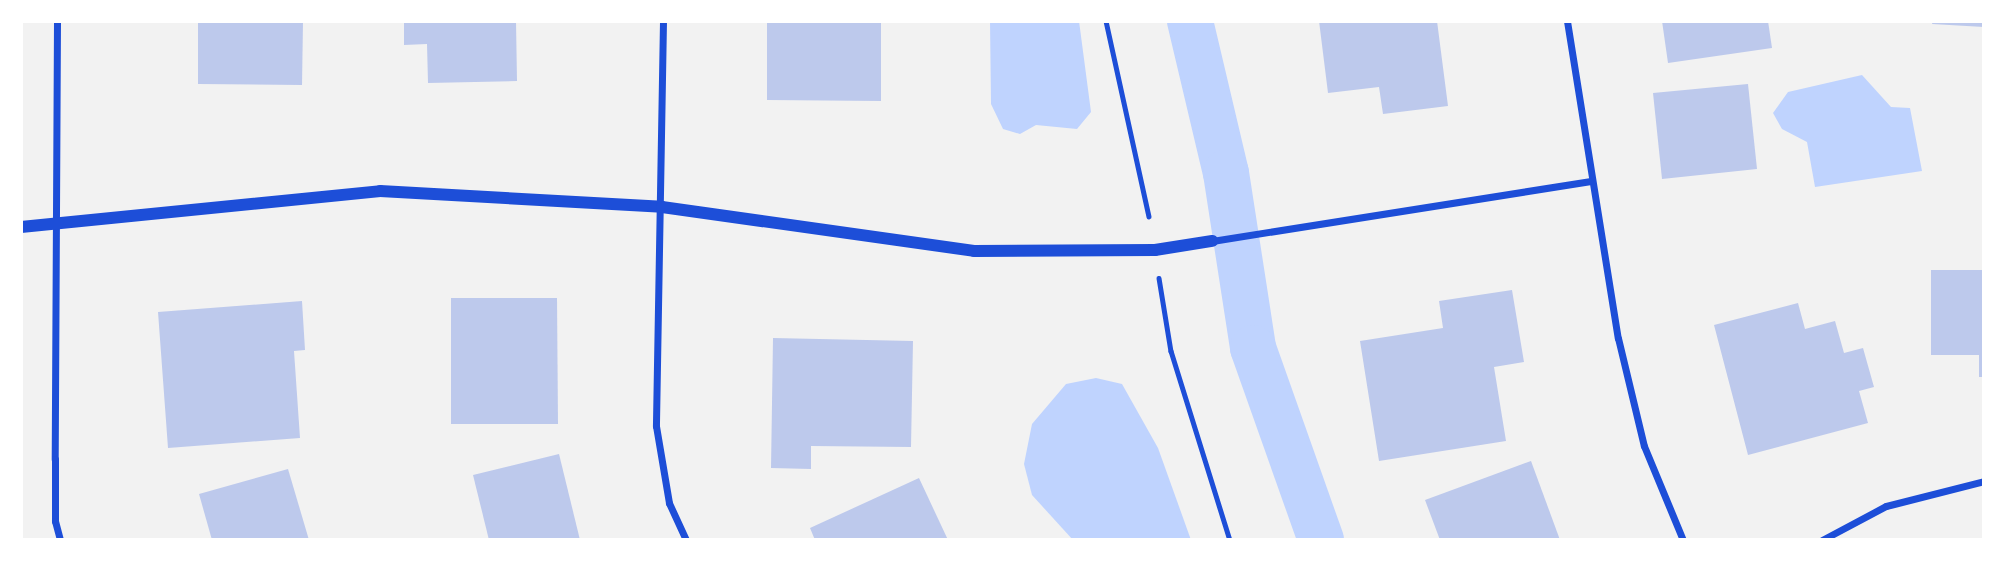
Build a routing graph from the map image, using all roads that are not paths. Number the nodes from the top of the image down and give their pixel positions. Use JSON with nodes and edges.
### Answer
{"nodes":[{"id":1,"x":57,"y":21,"type":"edge"},
{"id":2,"x":663,"y":21,"type":"edge"},
{"id":3,"x":1567,"y":21,"type":"edge"},
{"id":4,"x":1589,"y":181,"type":"junction"},
{"id":5,"x":662,"y":207,"type":"junction"},
{"id":6,"x":58,"y":221,"type":"junction"},
{"id":7,"x":21,"y":227,"type":"edge"},
{"id":8,"x":1213,"y":241,"type":"joint"},
{"id":9,"x":1984,"y":481,"type":"edge"},
{"id":10,"x":60,"y":540,"type":"edge"},
{"id":11,"x":686,"y":540,"type":"edge"},
{"id":12,"x":1683,"y":540,"type":"edge"},
{"id":13,"x":1822,"y":540,"type":"edge"}],
"edges":[{"from":1,"to":6,"type":"street"},
{"from":2,"to":5,"type":"street"},
{"from":3,"to":4,"type":"street"},
{"from":4,"to":8,"type":"street"},
{"from":4,"to":12,"type":"street"},
{"from":5,"to":6,"type":"street"},
{"from":5,"to":8,"type":"street"},
{"from":5,"to":11,"type":"street"},
{"from":6,"to":7,"type":"street"},
{"from":6,"to":10,"type":"street"},
{"from":9,"to":13,"type":"street"}]}
